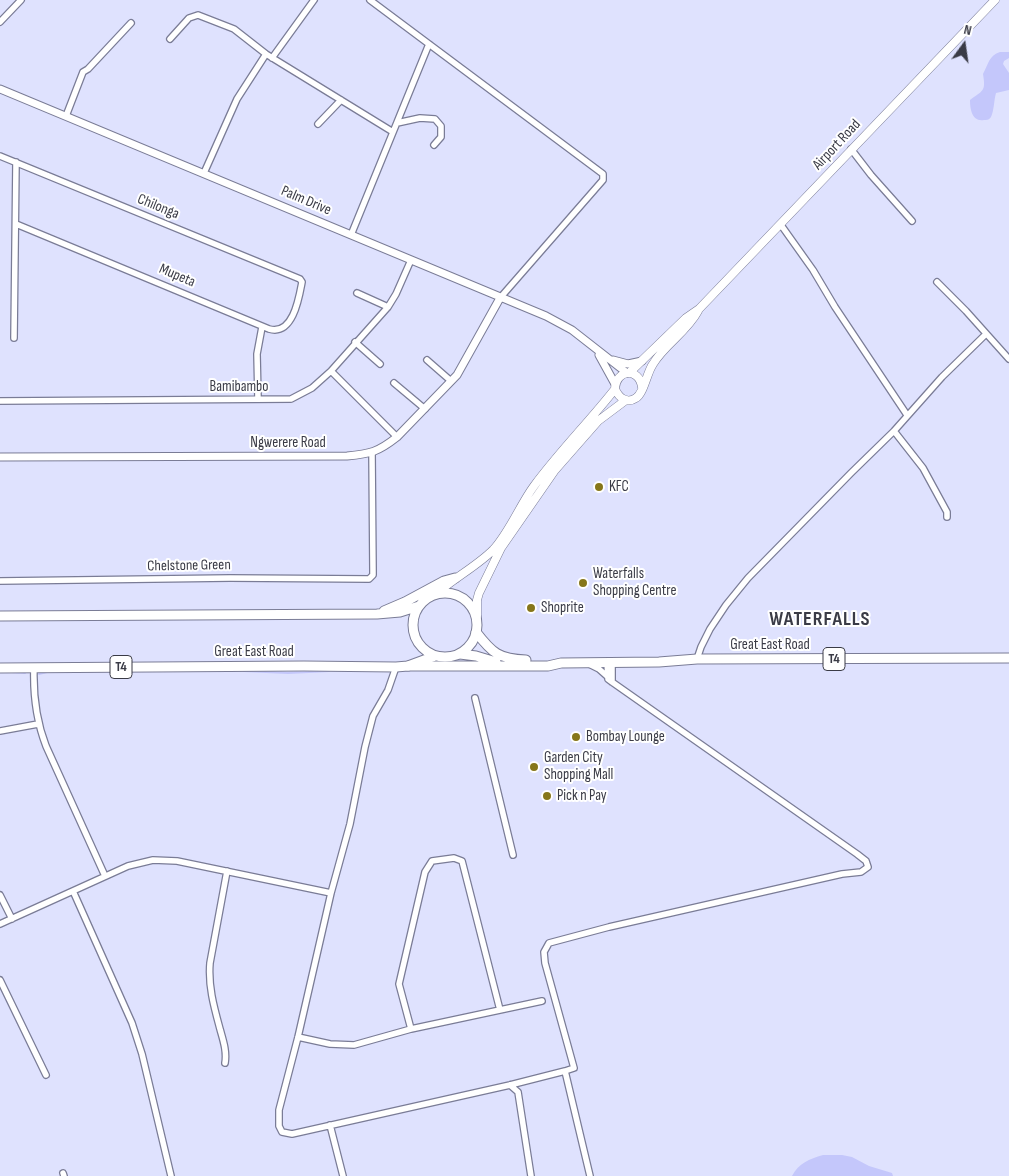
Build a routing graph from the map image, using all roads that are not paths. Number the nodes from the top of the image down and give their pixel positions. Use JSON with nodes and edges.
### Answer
{"nodes":[{"id":1,"x":21,"y":0,"type":"edge"},
{"id":2,"x":314,"y":0,"type":"edge"},
{"id":3,"x":370,"y":0,"type":"edge"},
{"id":4,"x":996,"y":0,"type":"edge"},
{"id":5,"x":0,"y":22,"type":"edge"},
{"id":6,"x":131,"y":23,"type":"dead end"},
{"id":7,"x":170,"y":39,"type":"dead end"},
{"id":8,"x":429,"y":44,"type":"junction"},
{"id":9,"x":266,"y":54,"type":"junction"},
{"id":10,"x":272,"y":58,"type":"junction"},
{"id":11,"x":0,"y":89,"type":"edge"},
{"id":12,"x":340,"y":100,"type":"junction"},
{"id":13,"x":66,"y":116,"type":"junction"},
{"id":14,"x":396,"y":123,"type":"junction"},
{"id":15,"x":318,"y":124,"type":"dead end"},
{"id":16,"x":393,"y":132,"type":"junction"},
{"id":17,"x":434,"y":145,"type":"dead end"},
{"id":18,"x":851,"y":149,"type":"junction"},
{"id":19,"x":0,"y":156,"type":"edge"},
{"id":20,"x":16,"y":162,"type":"junction"},
{"id":21,"x":204,"y":173,"type":"junction"},
{"id":22,"x":912,"y":221,"type":"dead end"},
{"id":23,"x":16,"y":224,"type":"junction"},
{"id":24,"x":781,"y":224,"type":"junction"},
{"id":25,"x":351,"y":235,"type":"junction"},
{"id":26,"x":411,"y":260,"type":"junction"},
{"id":27,"x":937,"y":282,"type":"dead end"},
{"id":28,"x":301,"y":285,"type":"joint"},
{"id":29,"x":357,"y":293,"type":"dead end"},
{"id":30,"x":500,"y":298,"type":"junction"},
{"id":31,"x":388,"y":307,"type":"junction"},
{"id":32,"x":699,"y":309,"type":"junction"},
{"id":33,"x":262,"y":326,"type":"junction"},
{"id":34,"x":986,"y":334,"type":"junction"},
{"id":35,"x":14,"y":338,"type":"dead end"},
{"id":36,"x":355,"y":342,"type":"junction"},
{"id":37,"x":595,"y":349,"type":"junction"},
{"id":38,"x":604,"y":356,"type":"junction"},
{"id":39,"x":427,"y":360,"type":"dead end"},
{"id":40,"x":1009,"y":360,"type":"edge"},
{"id":41,"x":642,"y":361,"type":"junction"},
{"id":42,"x":380,"y":364,"type":"dead end"},
{"id":43,"x":331,"y":371,"type":"junction"},
{"id":44,"x":628,"y":373,"type":"junction"},
{"id":45,"x":451,"y":381,"type":"junction"},
{"id":46,"x":394,"y":383,"type":"dead end"},
{"id":47,"x":615,"y":387,"type":"junction"},
{"id":48,"x":642,"y":387,"type":"junction"},
{"id":49,"x":258,"y":399,"type":"junction"},
{"id":50,"x":626,"y":400,"type":"junction"},
{"id":51,"x":0,"y":401,"type":"edge"},
{"id":52,"x":424,"y":409,"type":"junction"},
{"id":53,"x":907,"y":415,"type":"junction"},
{"id":54,"x":894,"y":431,"type":"junction"},
{"id":55,"x":397,"y":437,"type":"junction"},
{"id":56,"x":372,"y":453,"type":"junction"},
{"id":57,"x":0,"y":457,"type":"edge"},
{"id":58,"x":947,"y":516,"type":"dead end"},
{"id":59,"x":455,"y":578,"type":"junction"},
{"id":60,"x":0,"y":581,"type":"edge"},
{"id":61,"x":436,"y":594,"type":"junction"},
{"id":62,"x":419,"y":606,"type":"junction"},
{"id":63,"x":377,"y":614,"type":"junction"},
{"id":64,"x":0,"y":616,"type":"edge"},
{"id":65,"x":477,"y":616,"type":"junction"},
{"id":66,"x":476,"y":632,"type":"junction"},
{"id":67,"x":460,"y":654,"type":"junction"},
{"id":68,"x":435,"y":656,"type":"junction"},
{"id":69,"x":1009,"y":658,"type":"edge"},
{"id":70,"x":697,"y":659,"type":"junction"},
{"id":71,"x":624,"y":662,"type":"junction"},
{"id":72,"x":561,"y":663,"type":"junction"},
{"id":73,"x":587,"y":663,"type":"junction"},
{"id":74,"x":610,"y":663,"type":"junction"},
{"id":75,"x":509,"y":665,"type":"junction"},
{"id":76,"x":408,"y":666,"type":"junction"},
{"id":77,"x":34,"y":667,"type":"junction"},
{"id":78,"x":396,"y":667,"type":"junction"},
{"id":79,"x":0,"y":668,"type":"edge"},
{"id":80,"x":610,"y":678,"type":"junction"},
{"id":81,"x":476,"y":698,"type":"dead end"},
{"id":82,"x":38,"y":724,"type":"junction"},
{"id":83,"x":0,"y":731,"type":"edge"},
{"id":84,"x":514,"y":855,"type":"dead end"},
{"id":85,"x":228,"y":871,"type":"junction"},
{"id":86,"x":105,"y":876,"type":"junction"},
{"id":87,"x":73,"y":891,"type":"junction"},
{"id":88,"x":331,"y":893,"type":"junction"},
{"id":89,"x":0,"y":895,"type":"edge"},
{"id":90,"x":12,"y":919,"type":"junction"},
{"id":91,"x":0,"y":924,"type":"edge"},
{"id":92,"x":0,"y":980,"type":"edge"},
{"id":93,"x":542,"y":1001,"type":"dead end"},
{"id":94,"x":500,"y":1010,"type":"junction"},
{"id":95,"x":411,"y":1029,"type":"junction"},
{"id":96,"x":298,"y":1038,"type":"junction"},
{"id":97,"x":225,"y":1063,"type":"dead end"},
{"id":98,"x":565,"y":1071,"type":"junction"},
{"id":99,"x":46,"y":1075,"type":"dead end"},
{"id":100,"x":510,"y":1085,"type":"junction"},
{"id":101,"x":330,"y":1125,"type":"junction"},
{"id":102,"x":171,"y":1176,"type":"edge"},
{"id":103,"x":344,"y":1176,"type":"edge"},
{"id":104,"x":531,"y":1176,"type":"edge"},
{"id":105,"x":590,"y":1176,"type":"edge"}],
"edges":[{"from":1,"to":5,"type":"street"},
{"from":2,"to":10,"type":"street"},
{"from":3,"to":8,"type":"street"},
{"from":4,"to":18,"type":"main road","name":"Airport Road"},
{"from":6,"to":13,"type":"street"},
{"from":7,"to":9,"type":"street"},
{"from":8,"to":14,"type":"street"},
{"from":8,"to":30,"type":"street"},
{"from":9,"to":10,"type":"street"},
{"from":9,"to":21,"type":"street"},
{"from":10,"to":12,"type":"street"},
{"from":11,"to":13,"type":"street","name":"Palm Drive"},
{"from":12,"to":15,"type":"street"},
{"from":12,"to":16,"type":"street"},
{"from":13,"to":21,"type":"street","name":"Palm Drive"},
{"from":14,"to":16,"type":"street"},
{"from":14,"to":17,"type":"street"},
{"from":16,"to":25,"type":"street"},
{"from":18,"to":22,"type":"street"},
{"from":18,"to":24,"type":"main road","name":"Airport Road"},
{"from":19,"to":20,"type":"street","name":"Chilonga"},
{"from":20,"to":23,"type":"street"},
{"from":20,"to":28,"type":"street","name":"Chilonga"},
{"from":21,"to":25,"type":"street","name":"Palm Drive"},
{"from":23,"to":33,"type":"street","name":"Mupeta"},
{"from":23,"to":35,"type":"street"},
{"from":24,"to":32,"type":"main road","name":"Airport Road"},
{"from":24,"to":53,"type":"street"},
{"from":25,"to":26,"type":"street","name":"Palm Drive"},
{"from":26,"to":30,"type":"street","name":"Palm Drive"},
{"from":26,"to":31,"type":"street","name":"Bamibambo"},
{"from":27,"to":34,"type":"street"},
{"from":28,"to":33,"type":"street","name":"Mupeta"},
{"from":29,"to":31,"type":"street"},
{"from":30,"to":37,"type":"street","name":"Palm Drive"},
{"from":30,"to":45,"type":"street","name":"Ngwerere Road"},
{"from":31,"to":36,"type":"street","name":"Bamibambo"},
{"from":32,"to":41,"type":"main road","name":"Airport Road"},
{"from":32,"to":48,"type":"main road","name":"Airport Road"},
{"from":33,"to":49,"type":"street"},
{"from":34,"to":40,"type":"street"},
{"from":34,"to":53,"type":"street"},
{"from":36,"to":42,"type":"street"},
{"from":36,"to":43,"type":"street","name":"Bamibambo"},
{"from":37,"to":38,"type":"street","name":"Palm Drive"},
{"from":37,"to":47,"type":"street","name":"Palm Drive"},
{"from":38,"to":41,"type":"street","name":"Palm Drive"},
{"from":38,"to":44,"type":"street","name":"Palm Drive"},
{"from":39,"to":45,"type":"street"},
{"from":41,"to":44,"type":"main road","name":"Airport Road"},
{"from":43,"to":49,"type":"street","name":"Bamibambo"},
{"from":43,"to":55,"type":"street"},
{"from":44,"to":47,"type":"main road"},
{"from":44,"to":48,"type":"main road"},
{"from":45,"to":52,"type":"street","name":"Ngwerere Road"},
{"from":46,"to":52,"type":"street"},
{"from":47,"to":50,"type":"main road"},
{"from":47,"to":59,"type":"main road"},
{"from":48,"to":50,"type":"main road"},
{"from":49,"to":51,"type":"street","name":"Bamibambo"},
{"from":50,"to":65,"type":"main road"},
{"from":52,"to":55,"type":"street","name":"Ngwerere Road"},
{"from":53,"to":54,"type":"street"},
{"from":54,"to":58,"type":"street"},
{"from":54,"to":70,"type":"street"},
{"from":55,"to":56,"type":"street","name":"Ngwerere Road"},
{"from":56,"to":57,"type":"street","name":"Ngwerere Road"},
{"from":56,"to":60,"type":"street","name":"Chelstone Green"},
{"from":59,"to":61,"type":"main road"},
{"from":59,"to":63,"type":"main road"},
{"from":61,"to":62,"type":"main road"},
{"from":61,"to":65,"type":"main road"},
{"from":62,"to":63,"type":"main road"},
{"from":62,"to":68,"type":"main road"},
{"from":63,"to":64,"type":"main road"},
{"from":65,"to":66,"type":"main road"},
{"from":66,"to":67,"type":"main road"},
{"from":66,"to":72,"type":"main road","name":"Great East Road","number":"T4"},
{"from":67,"to":68,"type":"main road"},
{"from":67,"to":75,"type":"main road","name":"Great East Road","number":"T4"},
{"from":68,"to":76,"type":"main road","number":"T4"},
{"from":69,"to":70,"type":"main road","name":"Great East Road","number":"T4"},
{"from":70,"to":71,"type":"main road","name":"Great East Road","number":"T4"},
{"from":71,"to":74,"type":"main road","name":"Great East Road","number":"T4"},
{"from":71,"to":80,"type":"street"},
{"from":72,"to":73,"type":"main road","name":"Great East Road","number":"T4"},
{"from":72,"to":75,"type":"main road","name":"Great East Road","number":"T4"},
{"from":73,"to":74,"type":"main road","name":"Great East Road","number":"T4"},
{"from":73,"to":80,"type":"street"},
{"from":74,"to":80,"type":"street"},
{"from":75,"to":76,"type":"main road","name":"Great East Road"},
{"from":76,"to":78,"type":"main road","name":"Great East Road","number":"T4"},
{"from":77,"to":78,"type":"main road","name":"Great East Road","number":"T4"},
{"from":77,"to":79,"type":"main road","name":"Great East Road","number":"T4"},
{"from":77,"to":82,"type":"street"},
{"from":78,"to":88,"type":"street"},
{"from":80,"to":98,"type":"street"},
{"from":81,"to":84,"type":"street"},
{"from":82,"to":83,"type":"street"},
{"from":82,"to":86,"type":"street"},
{"from":85,"to":86,"type":"street"},
{"from":85,"to":88,"type":"street"},
{"from":85,"to":97,"type":"street"},
{"from":86,"to":87,"type":"street"},
{"from":87,"to":90,"type":"street"},
{"from":87,"to":102,"type":"street"},
{"from":88,"to":96,"type":"street"},
{"from":89,"to":90,"type":"street"},
{"from":90,"to":91,"type":"street"},
{"from":92,"to":99,"type":"street"},
{"from":93,"to":94,"type":"street"},
{"from":94,"to":95,"type":"street"},
{"from":94,"to":95,"type":"street"},
{"from":95,"to":96,"type":"street"},
{"from":96,"to":101,"type":"street"},
{"from":98,"to":100,"type":"street"},
{"from":98,"to":105,"type":"street"},
{"from":100,"to":101,"type":"street"},
{"from":100,"to":104,"type":"street"},
{"from":101,"to":103,"type":"street"}]}
